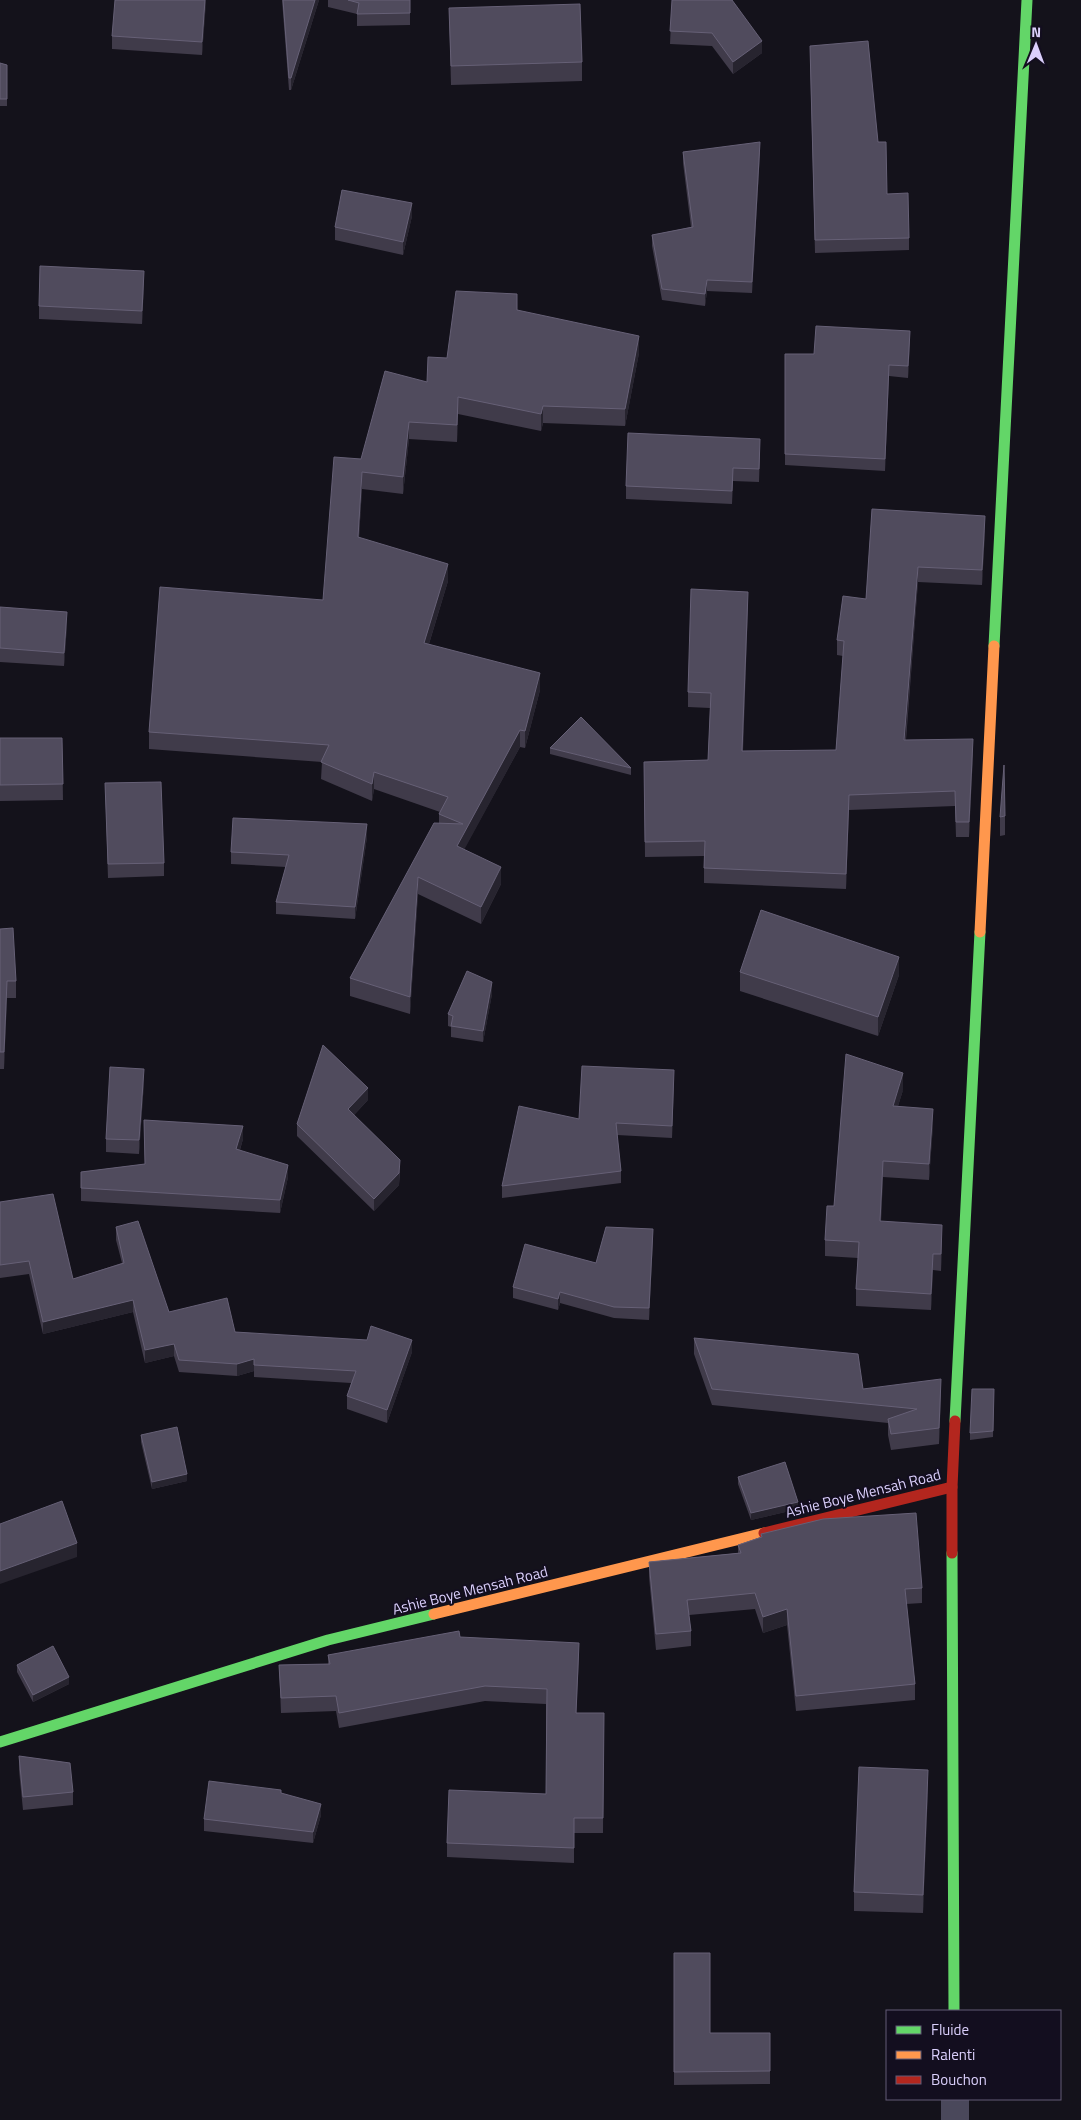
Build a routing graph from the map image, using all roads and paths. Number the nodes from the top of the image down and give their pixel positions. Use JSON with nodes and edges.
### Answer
{"nodes":[{"id":1,"x":1027,"y":0,"type":"edge"},
{"id":2,"x":952,"y":1487,"type":"junction"},
{"id":3,"x":0,"y":1742,"type":"edge"},
{"id":4,"x":954,"y":2010,"type":"edge"},
{"id":5,"x":955,"y":2100,"type":"edge"},
{"id":6,"x":955,"y":2120,"type":"edge"}],
"edges":[{"from":1,"to":2,"type":"street"},
{"from":2,"to":3,"type":"street","name":"Ashie Boye Mensah Road"},
{"from":2,"to":4,"type":"street"},
{"from":5,"to":6,"type":"street"}]}
